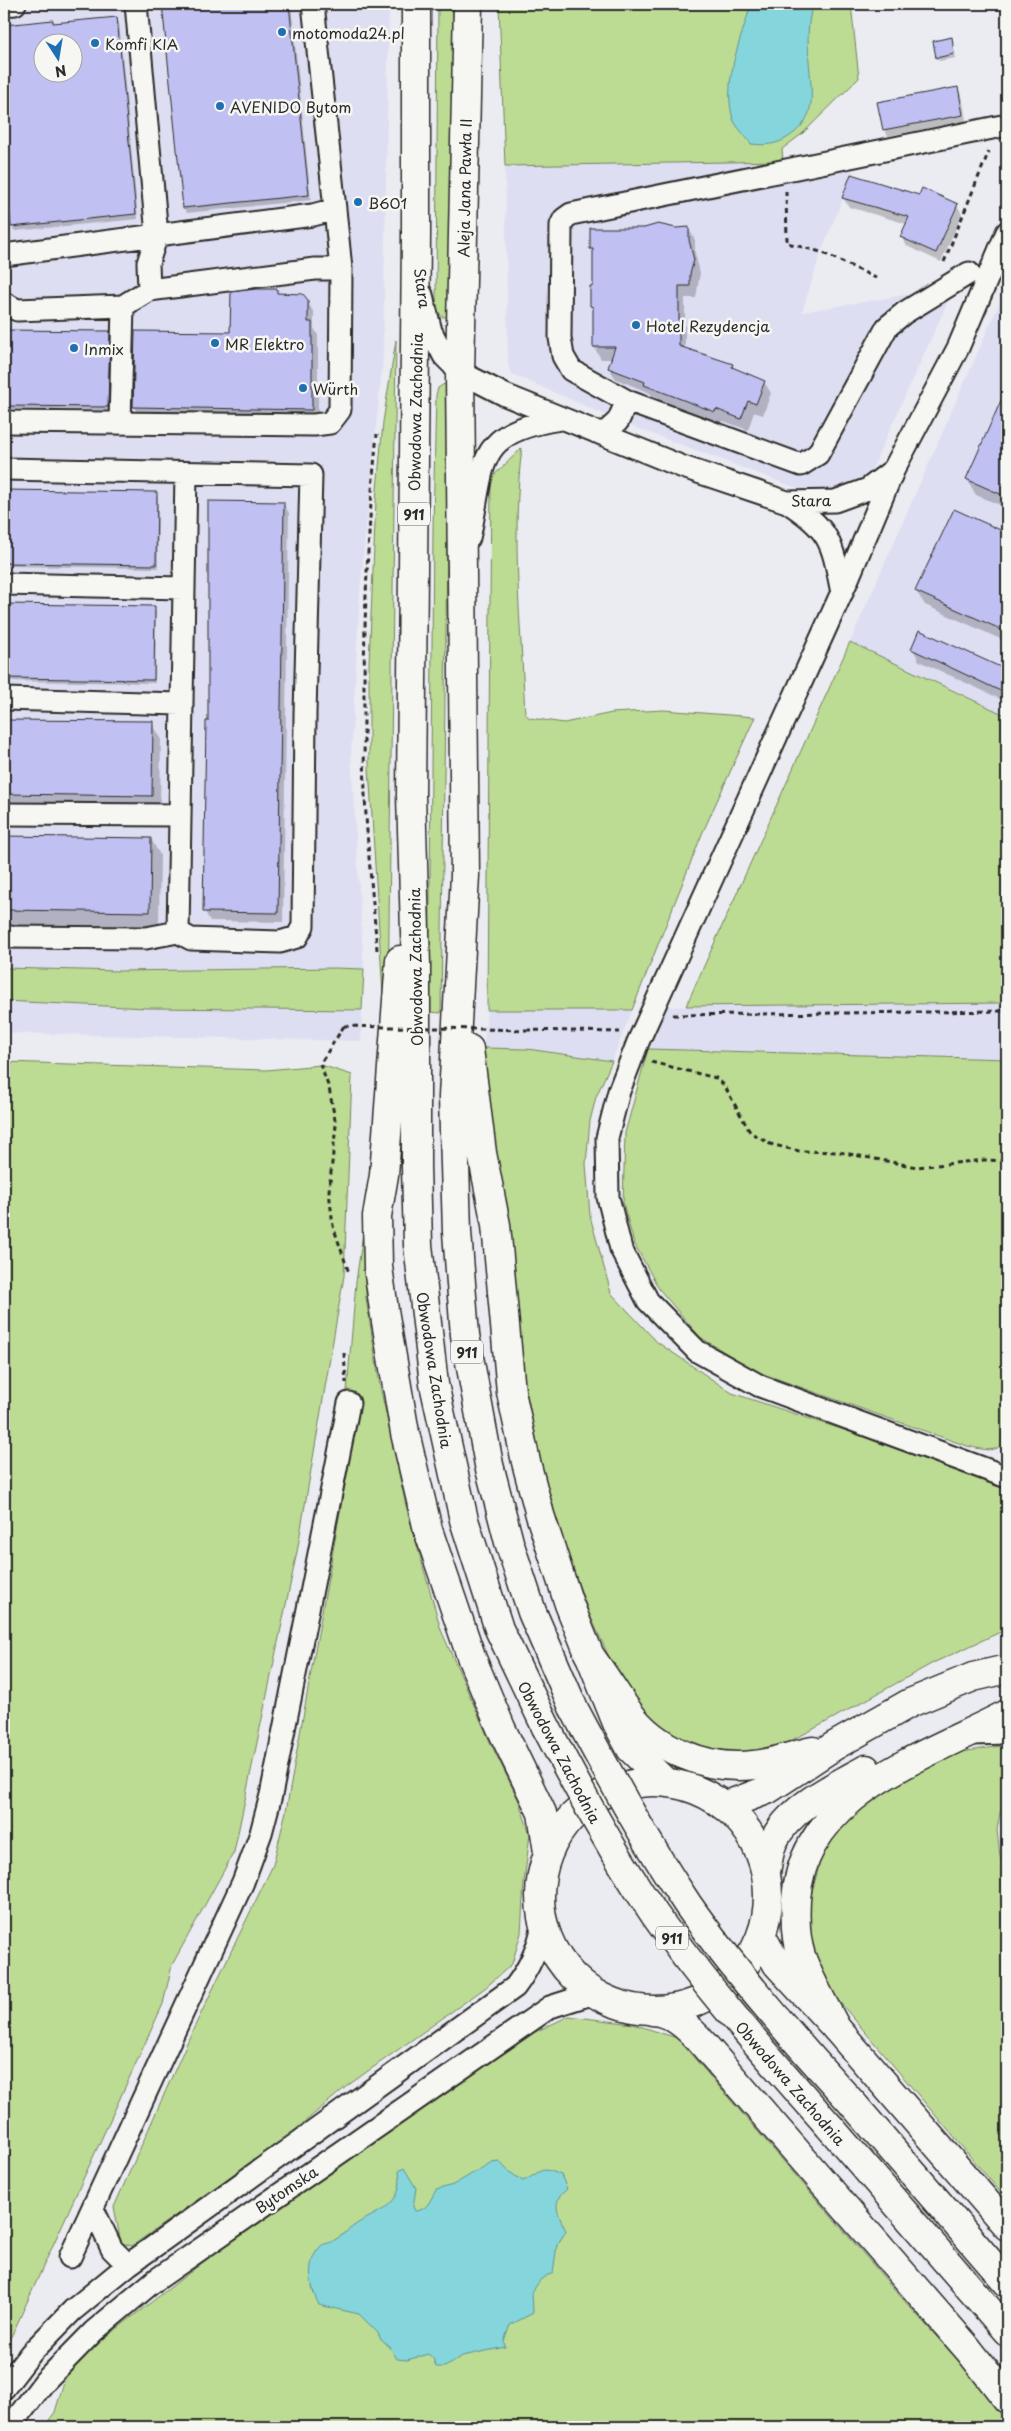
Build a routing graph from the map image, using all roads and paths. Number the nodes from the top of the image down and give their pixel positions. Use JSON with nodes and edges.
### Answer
{"nodes":[{"id":1,"x":15,"y":4,"type":"edge"},
{"id":2,"x":136,"y":4,"type":"edge"},
{"id":3,"x":313,"y":4,"type":"edge"},
{"id":4,"x":416,"y":4,"type":"edge"},
{"id":5,"x":468,"y":4,"type":"edge"},
{"id":6,"x":4,"y":5,"type":"edge"},
{"id":7,"x":1003,"y":126,"type":"edge"},
{"id":8,"x":786,"y":170,"type":"junction"},
{"id":9,"x":335,"y":209,"type":"junction"},
{"id":10,"x":1007,"y":232,"type":"edge"},
{"id":11,"x":416,"y":233,"type":"junction"},
{"id":12,"x":156,"y":235,"type":"junction"},
{"id":13,"x":4,"y":255,"type":"edge"},
{"id":14,"x":944,"y":262,"type":"dead end"},
{"id":15,"x":341,"y":269,"type":"junction"},
{"id":16,"x":978,"y":277,"type":"junction"},
{"id":17,"x":876,"y":278,"type":"dead end"},
{"id":18,"x":149,"y":290,"type":"junction"},
{"id":19,"x":4,"y":303,"type":"edge"},
{"id":20,"x":123,"y":306,"type":"junction"},
{"id":21,"x":460,"y":372,"type":"junction"},
{"id":22,"x":628,"y":401,"type":"junction"},
{"id":23,"x":562,"y":418,"type":"junction"},
{"id":24,"x":4,"y":422,"type":"edge"},
{"id":25,"x":120,"y":422,"type":"junction"},
{"id":26,"x":596,"y":432,"type":"junction"},
{"id":27,"x":377,"y":434,"type":"dead end"},
{"id":28,"x":4,"y":469,"type":"edge"},
{"id":29,"x":894,"y":469,"type":"junction"},
{"id":30,"x":186,"y":473,"type":"junction"},
{"id":31,"x":787,"y":502,"type":"junction"},
{"id":32,"x":462,"y":570,"type":"junction"},
{"id":33,"x":4,"y":584,"type":"edge"},
{"id":34,"x":183,"y":588,"type":"junction"},
{"id":35,"x":842,"y":593,"type":"junction"},
{"id":36,"x":4,"y":699,"type":"edge"},
{"id":37,"x":180,"y":704,"type":"junction"},
{"id":38,"x":411,"y":796,"type":"junction"},
{"id":39,"x":4,"y":814,"type":"edge"},
{"id":40,"x":178,"y":815,"type":"junction"},
{"id":41,"x":178,"y":932,"type":"junction"},
{"id":42,"x":4,"y":937,"type":"edge"},
{"id":43,"x":378,"y":960,"type":"dead end"},
{"id":44,"x":461,"y":980,"type":"junction"},
{"id":45,"x":1007,"y":1011,"type":"edge"},
{"id":46,"x":647,"y":1024,"type":"junction"},
{"id":47,"x":375,"y":1026,"type":"dead end"},
{"id":48,"x":375,"y":1035,"type":"dead end"},
{"id":49,"x":634,"y":1054,"type":"junction"},
{"id":50,"x":1007,"y":1161,"type":"edge"},
{"id":51,"x":349,"y":1274,"type":"dead end"},
{"id":52,"x":344,"y":1353,"type":"dead end"},
{"id":53,"x":349,"y":1403,"type":"joint"},
{"id":54,"x":1007,"y":1477,"type":"edge"},
{"id":55,"x":588,"y":1653,"type":"junction"},
{"id":56,"x":1007,"y":1669,"type":"edge"},
{"id":57,"x":1007,"y":1713,"type":"edge"},
{"id":58,"x":1007,"y":1733,"type":"edge"},
{"id":59,"x":969,"y":1734,"type":"junction"},
{"id":60,"x":834,"y":1746,"type":"junction"},
{"id":61,"x":665,"y":1782,"type":"junction"},
{"id":62,"x":724,"y":1806,"type":"junction"},
{"id":63,"x":548,"y":1852,"type":"junction"},
{"id":64,"x":766,"y":1872,"type":"junction"},
{"id":65,"x":543,"y":1926,"type":"junction"},
{"id":66,"x":761,"y":1935,"type":"junction"},
{"id":67,"x":594,"y":1993,"type":"junction"},
{"id":68,"x":646,"y":2010,"type":"junction"},
{"id":69,"x":836,"y":2028,"type":"junction"},
{"id":70,"x":93,"y":2209,"type":"junction"},
{"id":71,"x":1007,"y":2226,"type":"edge"},
{"id":72,"x":70,"y":2257,"type":"dead end"},
{"id":73,"x":128,"y":2265,"type":"junction"},
{"id":74,"x":1007,"y":2282,"type":"edge"},
{"id":75,"x":1007,"y":2331,"type":"edge"},
{"id":76,"x":4,"y":2388,"type":"edge"},
{"id":77,"x":1007,"y":2399,"type":"edge"},
{"id":78,"x":10,"y":2427,"type":"edge"}],
"edges":[{"from":1,"to":6,"type":"street"},
{"from":2,"to":12,"type":"street"},
{"from":3,"to":9,"type":"street"},
{"from":4,"to":11,"type":"main road","number":"911"},
{"from":5,"to":21,"type":"main road","name":"Aleja Jana Pawła II","number":"911"},
{"from":7,"to":8,"type":"street"},
{"from":7,"to":14,"type":"path"},
{"from":8,"to":17,"type":"path"},
{"from":8,"to":22,"type":"street"},
{"from":9,"to":12,"type":"street"},
{"from":9,"to":15,"type":"street"},
{"from":10,"to":16,"type":"street","name":"Stara"},
{"from":11,"to":21,"type":"street","name":"Stara"},
{"from":11,"to":38,"type":"main road","name":"Obwodowa Zachodnia","number":"911"},
{"from":12,"to":13,"type":"street"},
{"from":12,"to":18,"type":"street"},
{"from":15,"to":18,"type":"street"},
{"from":15,"to":25,"type":"street"},
{"from":16,"to":22,"type":"street"},
{"from":16,"to":29,"type":"street","name":"Stara"},
{"from":18,"to":20,"type":"street"},
{"from":19,"to":20,"type":"street"},
{"from":20,"to":25,"type":"street"},
{"from":21,"to":23,"type":"street","name":"Stara"},
{"from":21,"to":32,"type":"main road","number":"911"},
{"from":22,"to":26,"type":"street"},
{"from":23,"to":26,"type":"street","name":"Stara"},
{"from":23,"to":32,"type":"street"},
{"from":24,"to":25,"type":"street"},
{"from":26,"to":31,"type":"street","name":"Stara"},
{"from":27,"to":43,"type":"path"},
{"from":28,"to":30,"type":"street"},
{"from":29,"to":31,"type":"street","name":"Stara"},
{"from":29,"to":35,"type":"street"},
{"from":30,"to":34,"type":"street"},
{"from":30,"to":41,"type":"street"},
{"from":31,"to":35,"type":"street"},
{"from":32,"to":44,"type":"main road","number":"911"},
{"from":33,"to":34,"type":"street"},
{"from":34,"to":37,"type":"street"},
{"from":35,"to":46,"type":"street"},
{"from":36,"to":37,"type":"street"},
{"from":37,"to":40,"type":"street"},
{"from":38,"to":63,"type":"main road"},
{"from":38,"to":75,"type":"main road","name":"Obwodowa Zachodnia","number":"911","bridge":true},
{"from":39,"to":40,"type":"street"},
{"from":40,"to":41,"type":"street"},
{"from":41,"to":42,"type":"street"},
{"from":44,"to":55,"type":"main road"},
{"from":44,"to":74,"type":"main road","number":"911","bridge":true},
{"from":45,"to":46,"type":"path"},
{"from":46,"to":49,"type":"street"},
{"from":46,"to":51,"type":"path","bridge":true},
{"from":47,"to":48,"type":"path"},
{"from":49,"to":50,"type":"path"},
{"from":49,"to":54,"type":"street"},
{"from":52,"to":53,"type":"path"},
{"from":53,"to":70,"type":"street"},
{"from":55,"to":60,"type":"main road"},
{"from":55,"to":61,"type":"main road"},
{"from":56,"to":60,"type":"main road"},
{"from":57,"to":59,"type":"main road"},
{"from":57,"to":64,"type":"main road"},
{"from":58,"to":59,"type":"street"},
{"from":59,"to":69,"type":"main road"},
{"from":60,"to":62,"type":"main road"},
{"from":61,"to":62,"type":"main road"},
{"from":61,"to":63,"type":"main road"},
{"from":62,"to":64,"type":"main road"},
{"from":63,"to":65,"type":"main road"},
{"from":64,"to":66,"type":"main road"},
{"from":65,"to":67,"type":"main road"},
{"from":65,"to":73,"type":"street","name":"Bytomska"},
{"from":66,"to":68,"type":"main road"},
{"from":66,"to":69,"type":"main road"},
{"from":67,"to":68,"type":"main road"},
{"from":67,"to":78,"type":"street","name":"Bytomska"},
{"from":68,"to":77,"type":"main road"},
{"from":69,"to":71,"type":"main road"},
{"from":70,"to":72,"type":"street"},
{"from":70,"to":73,"type":"street"},
{"from":73,"to":76,"type":"street","name":"Bytomska"}]}
